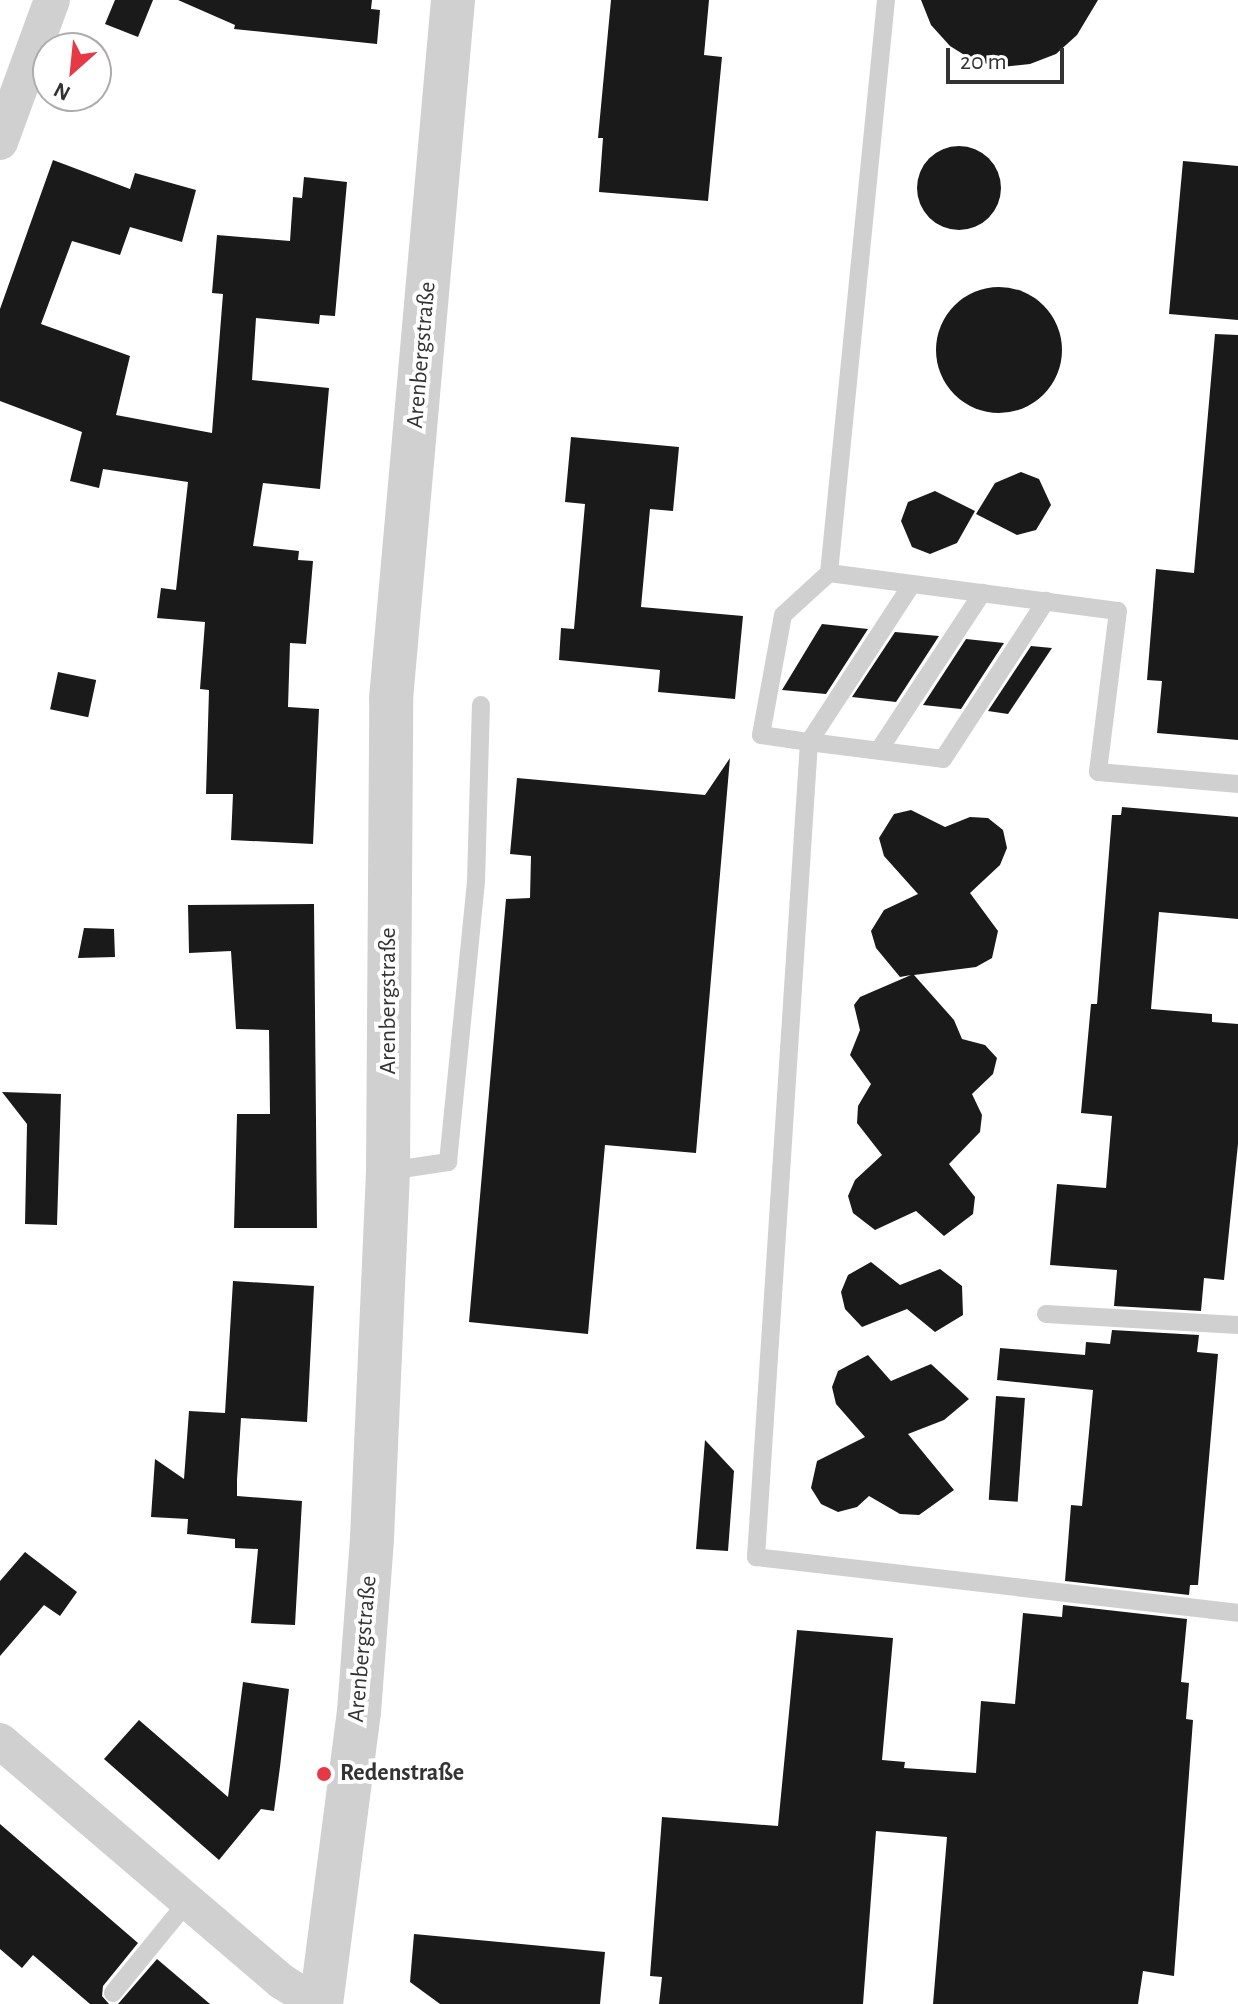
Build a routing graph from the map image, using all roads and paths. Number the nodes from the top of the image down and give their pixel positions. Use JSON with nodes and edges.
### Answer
{"nodes":[{"id":1,"x":52,"y":0,"type":"edge"},
{"id":2,"x":453,"y":0,"type":"edge"},
{"id":3,"x":886,"y":0,"type":"edge"},
{"id":4,"x":0,"y":142,"type":"edge"},
{"id":5,"x":829,"y":573,"type":"junction"},
{"id":6,"x":912,"y":584,"type":"junction"},
{"id":7,"x":982,"y":593,"type":"junction"},
{"id":8,"x":1046,"y":601,"type":"junction"},
{"id":9,"x":481,"y":705,"type":"dead end"},
{"id":10,"x":809,"y":742,"type":"junction"},
{"id":11,"x":879,"y":750,"type":"junction"},
{"id":12,"x":1238,"y":784,"type":"edge"},
{"id":13,"x":388,"y":1171,"type":"junction"},
{"id":14,"x":1046,"y":1314,"type":"dead end"},
{"id":15,"x":1238,"y":1325,"type":"edge"},
{"id":16,"x":1238,"y":1613,"type":"edge"},
{"id":17,"x":0,"y":1741,"type":"edge"},
{"id":18,"x":188,"y":1901,"type":"junction"},
{"id":19,"x":113,"y":1993,"type":"dead end"},
{"id":20,"x":319,"y":2003,"type":"edge"}],
"edges":[{"from":1,"to":4,"type":"street"},
{"from":2,"to":13,"type":"street","name":"Arenbergstraße"},
{"from":3,"to":5,"type":"lane"},
{"from":5,"to":6,"type":"lane"},
{"from":5,"to":10,"type":"lane"},
{"from":6,"to":7,"type":"lane"},
{"from":6,"to":10,"type":"lane"},
{"from":7,"to":8,"type":"lane"},
{"from":7,"to":11,"type":"lane"},
{"from":8,"to":11,"type":"lane"},
{"from":8,"to":12,"type":"lane"},
{"from":9,"to":13,"type":"lane"},
{"from":10,"to":11,"type":"lane"},
{"from":10,"to":16,"type":"lane"},
{"from":13,"to":20,"type":"street","name":"Arenbergstraße"},
{"from":14,"to":15,"type":"lane"},
{"from":17,"to":18,"type":"street"},
{"from":18,"to":19,"type":"lane"},
{"from":18,"to":20,"type":"street"}]}
